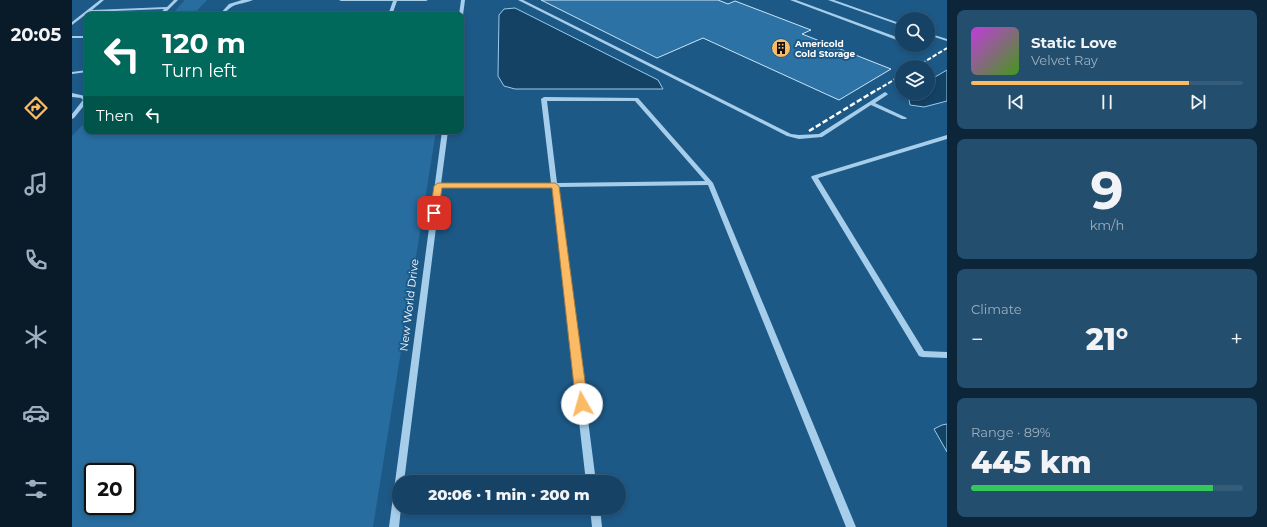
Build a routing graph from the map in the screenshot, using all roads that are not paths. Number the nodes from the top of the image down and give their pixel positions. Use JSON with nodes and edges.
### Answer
{"nodes":[{"id":1,"x":102,"y":0,"type":"edge"},
{"id":2,"x":176,"y":0,"type":"edge"},
{"id":3,"x":251,"y":0,"type":"edge"},
{"id":4,"x":342,"y":0,"type":"edge"},
{"id":5,"x":358,"y":0,"type":"edge"},
{"id":6,"x":395,"y":0,"type":"edge"},
{"id":7,"x":426,"y":0,"type":"edge"},
{"id":8,"x":463,"y":0,"type":"edge"},
{"id":9,"x":520,"y":0,"type":"edge"},
{"id":10,"x":792,"y":0,"type":"edge"},
{"id":11,"x":830,"y":0,"type":"edge"},
{"id":12,"x":168,"y":8,"type":"junction"},
{"id":13,"x":89,"y":11,"type":"joint"},
{"id":14,"x":164,"y":12,"type":"edge"},
{"id":15,"x":223,"y":12,"type":"edge"},
{"id":16,"x":353,"y":12,"type":"edge"},
{"id":17,"x":391,"y":12,"type":"edge"},
{"id":18,"x":461,"y":12,"type":"edge"},
{"id":19,"x":84,"y":15,"type":"edge"},
{"id":20,"x":895,"y":23,"type":"edge"},
{"id":21,"x":72,"y":24,"type":"edge"},
{"id":22,"x":947,"y":35,"type":"edge"},
{"id":23,"x":935,"y":36,"type":"edge"},
{"id":24,"x":72,"y":37,"type":"edge"},
{"id":25,"x":84,"y":37,"type":"edge"},
{"id":26,"x":895,"y":37,"type":"edge"},
{"id":27,"x":942,"y":38,"type":"junction"},
{"id":28,"x":947,"y":40,"type":"edge"},
{"id":29,"x":84,"y":71,"type":"edge"},
{"id":30,"x":72,"y":73,"type":"edge"},
{"id":31,"x":885,"y":94,"type":"dead end"},
{"id":32,"x":72,"y":95,"type":"edge"},
{"id":33,"x":84,"y":98,"type":"edge"},
{"id":34,"x":84,"y":102,"type":"edge"},
{"id":35,"x":871,"y":103,"type":"junction"},
{"id":36,"x":72,"y":116,"type":"edge"},
{"id":37,"x":904,"y":118,"type":"dead end"},
{"id":38,"x":445,"y":134,"type":"edge"},
{"id":39,"x":947,"y":137,"type":"edge"},
{"id":40,"x":710,"y":183,"type":"junction"},
{"id":41,"x":438,"y":186,"type":"junction"},
{"id":42,"x":555,"y":186,"type":"junction"},
{"id":43,"x":947,"y":355,"type":"edge"},
{"id":44,"x":400,"y":475,"type":"edge"},
{"id":45,"x":590,"y":475,"type":"edge"},
{"id":46,"x":395,"y":515,"type":"edge"},
{"id":47,"x":596,"y":515,"type":"edge"},
{"id":48,"x":394,"y":527,"type":"edge"},
{"id":49,"x":597,"y":527,"type":"edge"},
{"id":50,"x":851,"y":527,"type":"edge"}],
"edges":[{"from":1,"to":13,"type":"street"},
{"from":2,"to":12,"type":"street"},
{"from":3,"to":15,"type":"street"},
{"from":4,"to":5,"type":"street"},
{"from":5,"to":6,"type":"street"},
{"from":5,"to":16,"type":"street"},
{"from":6,"to":7,"type":"street"},
{"from":6,"to":17,"type":"street"},
{"from":8,"to":18,"type":"street"},
{"from":9,"to":35,"type":"street"},
{"from":10,"to":26,"type":"street"},
{"from":11,"to":20,"type":"street"},
{"from":12,"to":13,"type":"street"},
{"from":12,"to":14,"type":"street"},
{"from":19,"to":21,"type":"street"},
{"from":22,"to":27,"type":"street"},
{"from":23,"to":27,"type":"street"},
{"from":24,"to":25,"type":"street"},
{"from":27,"to":28,"type":"street"},
{"from":29,"to":30,"type":"street"},
{"from":31,"to":35,"type":"street"},
{"from":32,"to":33,"type":"street"},
{"from":34,"to":36,"type":"street"},
{"from":35,"to":37,"type":"street"},
{"from":38,"to":41,"type":"street","name":"New World Drive"},
{"from":39,"to":43,"type":"street"},
{"from":40,"to":42,"type":"street"},
{"from":40,"to":42,"type":"street"},
{"from":40,"to":50,"type":"street"},
{"from":41,"to":42,"type":"street"},
{"from":41,"to":44,"type":"street","name":"New World Drive"},
{"from":42,"to":45,"type":"street"},
{"from":46,"to":48,"type":"street","name":"New World Drive"},
{"from":47,"to":49,"type":"street"}]}
